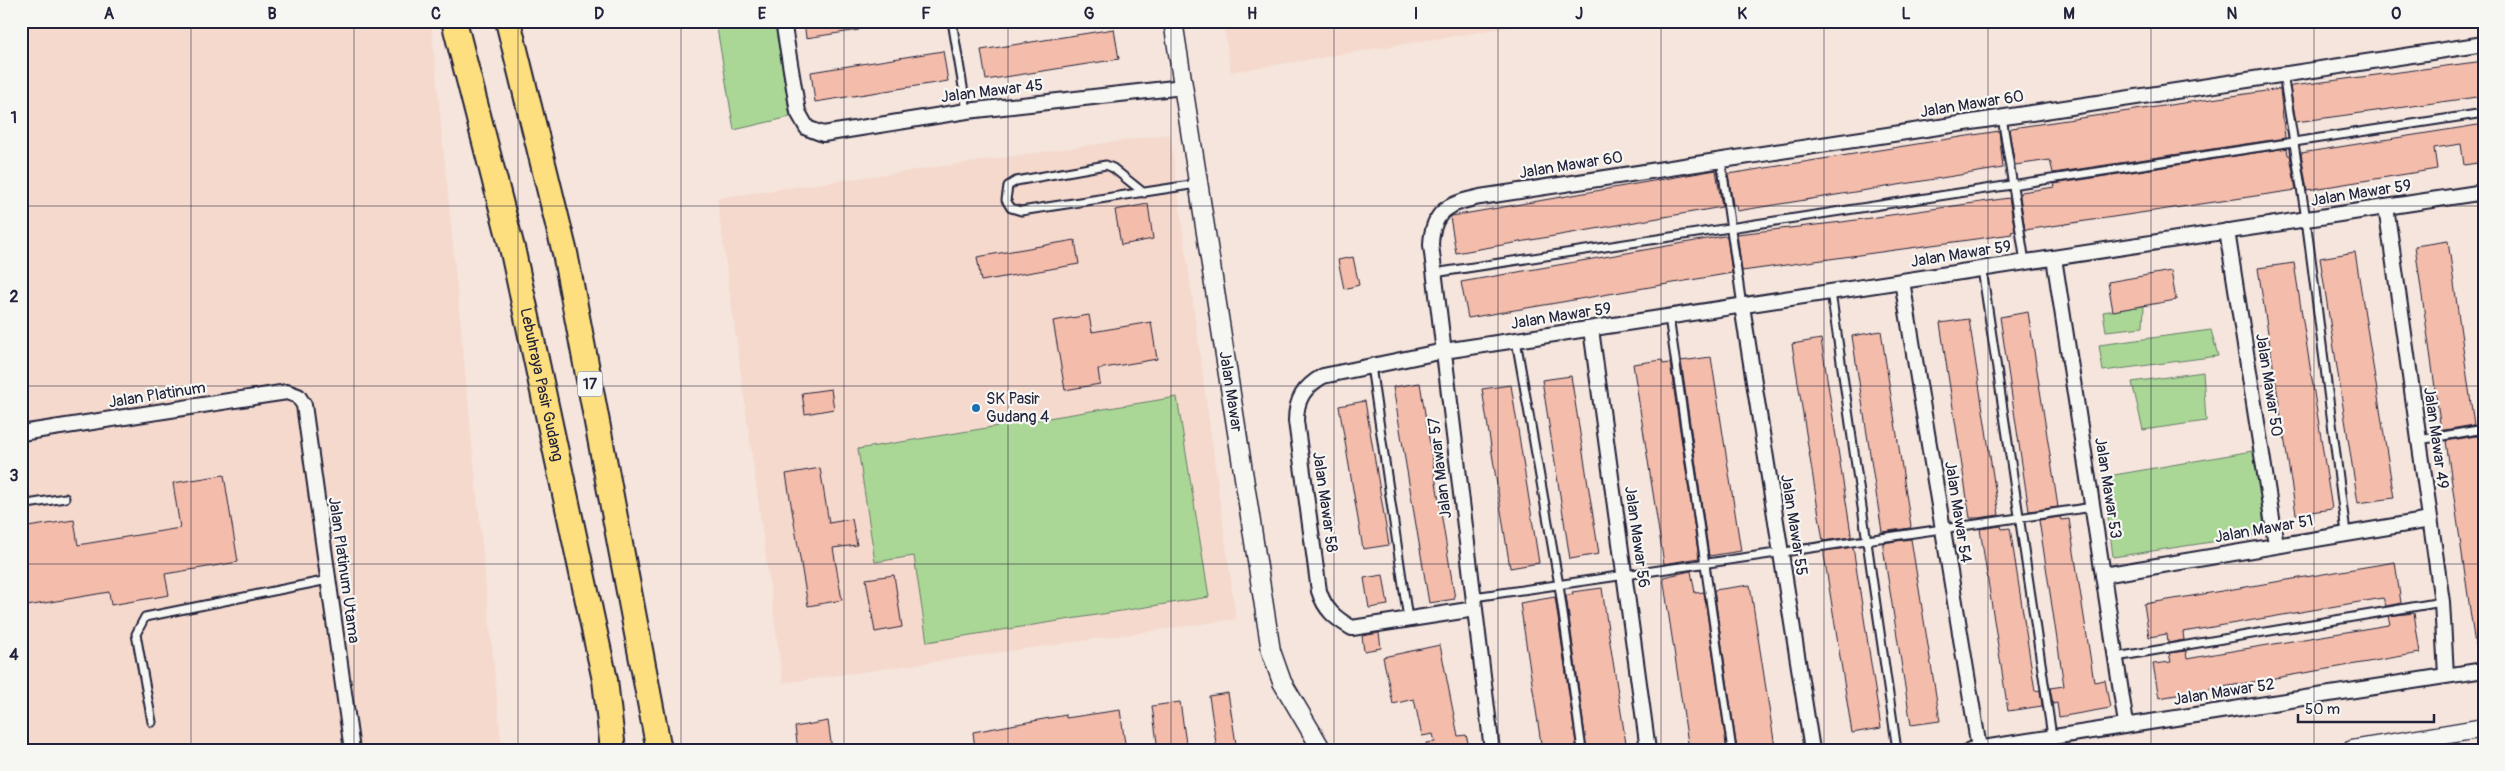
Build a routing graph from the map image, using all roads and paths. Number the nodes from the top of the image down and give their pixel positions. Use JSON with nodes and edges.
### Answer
{"nodes":[{"id":1,"x":454,"y":21,"type":"edge"},
{"id":2,"x":508,"y":21,"type":"edge"},
{"id":3,"x":783,"y":21,"type":"edge"},
{"id":4,"x":952,"y":21,"type":"edge"},
{"id":5,"x":1173,"y":21,"type":"edge"},
{"id":6,"x":2484,"y":44,"type":"edge"},
{"id":7,"x":2283,"y":74,"type":"junction"},
{"id":8,"x":1183,"y":87,"type":"junction"},
{"id":9,"x":967,"y":111,"type":"junction"},
{"id":10,"x":2484,"y":113,"type":"edge"},
{"id":11,"x":2002,"y":117,"type":"junction"},
{"id":12,"x":2294,"y":142,"type":"junction"},
{"id":13,"x":1721,"y":160,"type":"junction"},
{"id":14,"x":1198,"y":184,"type":"junction"},
{"id":15,"x":2013,"y":185,"type":"junction"},
{"id":16,"x":2484,"y":192,"type":"edge"},
{"id":17,"x":1144,"y":193,"type":"junction"},
{"id":18,"x":1465,"y":200,"type":"joint"},
{"id":19,"x":2386,"y":207,"type":"junction"},
{"id":20,"x":2306,"y":219,"type":"junction"},
{"id":21,"x":1731,"y":228,"type":"junction"},
{"id":22,"x":2227,"y":231,"type":"junction"},
{"id":23,"x":2054,"y":258,"type":"junction"},
{"id":24,"x":2025,"y":262,"type":"junction"},
{"id":25,"x":1982,"y":269,"type":"junction"},
{"id":26,"x":1434,"y":273,"type":"junction"},
{"id":27,"x":1902,"y":281,"type":"junction"},
{"id":28,"x":1831,"y":292,"type":"junction"},
{"id":29,"x":1742,"y":306,"type":"junction"},
{"id":30,"x":1669,"y":317,"type":"junction"},
{"id":31,"x":1591,"y":329,"type":"junction"},
{"id":32,"x":1516,"y":340,"type":"junction"},
{"id":33,"x":1444,"y":352,"type":"junction"},
{"id":34,"x":1371,"y":365,"type":"junction"},
{"id":35,"x":298,"y":396,"type":"joint"},
{"id":36,"x":2484,"y":429,"type":"edge"},
{"id":37,"x":21,"y":433,"type":"edge"},
{"id":38,"x":2418,"y":440,"type":"junction"},
{"id":39,"x":64,"y":498,"type":"dead end"},
{"id":40,"x":21,"y":505,"type":"edge"},
{"id":41,"x":2093,"y":507,"type":"junction"},
{"id":42,"x":2020,"y":517,"type":"junction"},
{"id":43,"x":2430,"y":520,"type":"junction"},
{"id":44,"x":1943,"y":528,"type":"junction"},
{"id":45,"x":2346,"y":533,"type":"junction"},
{"id":46,"x":1866,"y":539,"type":"junction"},
{"id":47,"x":2276,"y":544,"type":"junction"},
{"id":48,"x":1781,"y":551,"type":"junction"},
{"id":49,"x":1705,"y":563,"type":"junction"},
{"id":50,"x":2103,"y":575,"type":"junction"},
{"id":51,"x":1624,"y":576,"type":"junction"},
{"id":52,"x":328,"y":580,"type":"junction"},
{"id":53,"x":1559,"y":585,"type":"junction"},
{"id":54,"x":2442,"y":602,"type":"junction"},
{"id":55,"x":1474,"y":603,"type":"junction"},
{"id":56,"x":1408,"y":619,"type":"junction"},
{"id":57,"x":2116,"y":657,"type":"junction"},
{"id":58,"x":2484,"y":670,"type":"edge"},
{"id":59,"x":2446,"y":675,"type":"junction"},
{"id":60,"x":152,"y":722,"type":"dead end"},
{"id":61,"x":2126,"y":724,"type":"junction"},
{"id":62,"x":2484,"y":728,"type":"edge"},
{"id":63,"x":2052,"y":736,"type":"junction"},
{"id":64,"x":1975,"y":749,"type":"edge"},
{"id":65,"x":352,"y":750,"type":"edge"},
{"id":66,"x":613,"y":750,"type":"edge"},
{"id":67,"x":658,"y":750,"type":"edge"},
{"id":68,"x":1322,"y":750,"type":"edge"},
{"id":69,"x":1492,"y":750,"type":"edge"},
{"id":70,"x":1582,"y":750,"type":"edge"},
{"id":71,"x":1648,"y":750,"type":"edge"},
{"id":72,"x":1732,"y":750,"type":"edge"},
{"id":73,"x":1812,"y":750,"type":"edge"},
{"id":74,"x":1897,"y":750,"type":"edge"},
{"id":75,"x":2352,"y":750,"type":"edge"}],
"edges":[{"from":1,"to":66,"type":"highway","name":"Lebuhraya Pasir Gudang"},
{"from":2,"to":67,"type":"highway","number":"17"},
{"from":3,"to":9,"type":"street","name":"Jalan Mawar 45"},
{"from":4,"to":9,"type":"lane"},
{"from":5,"to":8,"type":"street","name":"Jalan Mawar"},
{"from":6,"to":7,"type":"street","name":"Jalan Mawar 60"},
{"from":7,"to":11,"type":"street","name":"Jalan Mawar 60"},
{"from":7,"to":12,"type":"lane"},
{"from":8,"to":9,"type":"street","name":"Jalan Mawar 45"},
{"from":8,"to":14,"type":"street","name":"Jalan Mawar"},
{"from":10,"to":12,"type":"lane"},
{"from":11,"to":13,"type":"street","name":"Jalan Mawar 60"},
{"from":11,"to":15,"type":"lane"},
{"from":12,"to":15,"type":"lane"},
{"from":12,"to":20,"type":"lane"},
{"from":13,"to":18,"type":"street","name":"Jalan Mawar 60"},
{"from":13,"to":21,"type":"lane"},
{"from":14,"to":17,"type":"lane"},
{"from":14,"to":68,"type":"street","name":"Jalan Mawar"},
{"from":15,"to":21,"type":"lane"},
{"from":15,"to":24,"type":"lane"},
{"from":16,"to":19,"type":"street","name":"Jalan Mawar 59"},
{"from":17,"to":17,"type":"lane"},
{"from":18,"to":26,"type":"street","name":"Jalan Mawar 57"},
{"from":19,"to":20,"type":"street","name":"Jalan Mawar 59"},
{"from":19,"to":38,"type":"street","name":"Jalan Mawar 49"},
{"from":20,"to":22,"type":"street","name":"Jalan Mawar 59"},
{"from":20,"to":45,"type":"lane"},
{"from":21,"to":26,"type":"lane"},
{"from":21,"to":29,"type":"lane"},
{"from":22,"to":23,"type":"street","name":"Jalan Mawar 59"},
{"from":22,"to":47,"type":"street","name":"Jalan Mawar 50"},
{"from":23,"to":24,"type":"street","name":"Jalan Mawar 59"},
{"from":23,"to":41,"type":"street","name":"Jalan Mawar 53"},
{"from":24,"to":25,"type":"street","name":"Jalan Mawar 59"},
{"from":25,"to":27,"type":"street","name":"Jalan Mawar 59"},
{"from":25,"to":42,"type":"lane"},
{"from":26,"to":33,"type":"street","name":"Jalan Mawar 57"},
{"from":27,"to":28,"type":"street","name":"Jalan Mawar 59"},
{"from":27,"to":44,"type":"street","name":"Jalan Mawar 54"},
{"from":28,"to":29,"type":"street","name":"Jalan Mawar 59"},
{"from":28,"to":46,"type":"lane"},
{"from":29,"to":30,"type":"street","name":"Jalan Mawar 59"},
{"from":29,"to":48,"type":"street","name":"Jalan Mawar 55"},
{"from":30,"to":31,"type":"street","name":"Jalan Mawar 59"},
{"from":30,"to":49,"type":"lane"},
{"from":31,"to":32,"type":"street","name":"Jalan Mawar 59"},
{"from":31,"to":51,"type":"street","name":"Jalan Mawar 56"},
{"from":32,"to":33,"type":"street","name":"Jalan Mawar 59"},
{"from":32,"to":53,"type":"lane"},
{"from":33,"to":34,"type":"street","name":"Jalan Mawar 58"},
{"from":33,"to":55,"type":"street","name":"Jalan Mawar 57"},
{"from":34,"to":56,"type":"lane"},
{"from":34,"to":56,"type":"street","name":"Jalan Mawar 58"},
{"from":35,"to":37,"type":"street","name":"Jalan Platinum"},
{"from":35,"to":52,"type":"street","name":"Jalan Platinum Utama"},
{"from":36,"to":38,"type":"lane"},
{"from":38,"to":43,"type":"street","name":"Jalan Mawar 49"},
{"from":39,"to":40,"type":"lane"},
{"from":41,"to":42,"type":"lane"},
{"from":41,"to":50,"type":"street","name":"Jalan Mawar 53"},
{"from":42,"to":44,"type":"lane"},
{"from":42,"to":63,"type":"lane"},
{"from":43,"to":45,"type":"street","name":"Jalan Mawar 51"},
{"from":43,"to":54,"type":"street","name":"Jalan Mawar 49"},
{"from":44,"to":46,"type":"lane"},
{"from":44,"to":64,"type":"street","name":"Jalan Mawar 54"},
{"from":45,"to":47,"type":"street","name":"Jalan Mawar 51"},
{"from":46,"to":48,"type":"lane"},
{"from":46,"to":74,"type":"lane"},
{"from":47,"to":50,"type":"street","name":"Jalan Mawar 51"},
{"from":48,"to":49,"type":"lane"},
{"from":48,"to":73,"type":"street","name":"Jalan Mawar 55"},
{"from":49,"to":51,"type":"lane"},
{"from":49,"to":72,"type":"lane"},
{"from":50,"to":57,"type":"street","name":"Jalan Mawar 53"},
{"from":51,"to":53,"type":"lane"},
{"from":51,"to":71,"type":"street","name":"Jalan Mawar 56"},
{"from":52,"to":60,"type":"lane"},
{"from":52,"to":65,"type":"street","name":"Jalan Platinum Utama"},
{"from":53,"to":55,"type":"lane"},
{"from":53,"to":70,"type":"lane"},
{"from":54,"to":57,"type":"lane"},
{"from":54,"to":59,"type":"street","name":"Jalan Mawar 49"},
{"from":55,"to":56,"type":"street","name":"Jalan Mawar 58"},
{"from":55,"to":69,"type":"street","name":"Jalan Mawar 57"},
{"from":57,"to":61,"type":"street","name":"Jalan Mawar 53"},
{"from":58,"to":59,"type":"street","name":"Jalan Mawar 52"},
{"from":59,"to":61,"type":"street","name":"Jalan Mawar 52"},
{"from":61,"to":63,"type":"street","name":"Jalan Mawar 52"},
{"from":62,"to":75,"type":"street"},
{"from":63,"to":64,"type":"street","name":"Jalan Mawar 52"}]}
